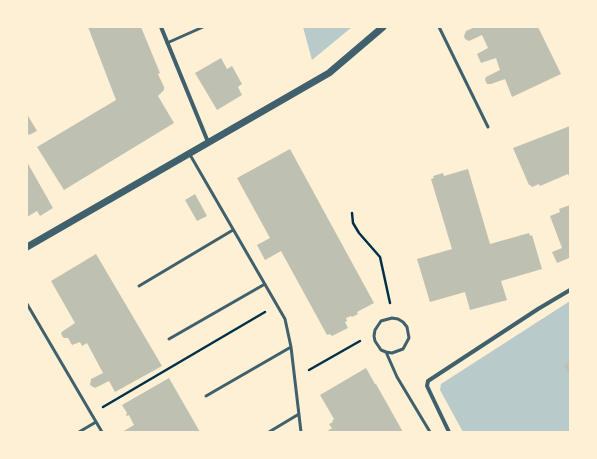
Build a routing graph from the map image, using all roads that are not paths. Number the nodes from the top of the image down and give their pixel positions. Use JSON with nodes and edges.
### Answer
{"nodes":[{"id":1,"x":161,"y":27,"type":"edge"},
{"id":2,"x":203,"y":27,"type":"edge"},
{"id":3,"x":383,"y":27,"type":"edge"},
{"id":4,"x":439,"y":27,"type":"edge"},
{"id":5,"x":167,"y":43,"type":"junction"},
{"id":6,"x":488,"y":127,"type":"dead end"},
{"id":7,"x":208,"y":142,"type":"junction"},
{"id":8,"x":189,"y":154,"type":"junction"},
{"id":9,"x":234,"y":230,"type":"junction"},
{"id":10,"x":27,"y":247,"type":"edge"},
{"id":11,"x":265,"y":284,"type":"junction"},
{"id":12,"x":139,"y":286,"type":"dead end"},
{"id":13,"x":570,"y":290,"type":"edge"},
{"id":14,"x":27,"y":304,"type":"edge"},
{"id":15,"x":169,"y":339,"type":"dead end"},
{"id":16,"x":291,"y":347,"type":"junction"},
{"id":17,"x":386,"y":352,"type":"junction"},
{"id":18,"x":206,"y":396,"type":"dead end"},
{"id":19,"x":299,"y":414,"type":"junction"},
{"id":20,"x":96,"y":422,"type":"junction"},
{"id":21,"x":79,"y":432,"type":"edge"},
{"id":22,"x":102,"y":432,"type":"edge"},
{"id":23,"x":269,"y":432,"type":"edge"},
{"id":24,"x":301,"y":432,"type":"edge"},
{"id":25,"x":430,"y":432,"type":"edge"},
{"id":26,"x":449,"y":432,"type":"edge"}],
"edges":[{"from":1,"to":5,"type":"street"},
{"from":2,"to":5,"type":"lane"},
{"from":3,"to":7,"type":"street"},
{"from":4,"to":6,"type":"lane"},
{"from":5,"to":7,"type":"street"},
{"from":7,"to":8,"type":"street"},
{"from":8,"to":9,"type":"lane"},
{"from":8,"to":10,"type":"street"},
{"from":9,"to":11,"type":"lane"},
{"from":9,"to":12,"type":"lane"},
{"from":11,"to":15,"type":"lane"},
{"from":11,"to":16,"type":"lane"},
{"from":13,"to":26,"type":"street"},
{"from":14,"to":20,"type":"lane"},
{"from":16,"to":18,"type":"lane"},
{"from":16,"to":19,"type":"lane"},
{"from":17,"to":17,"type":"lane"},
{"from":17,"to":25,"type":"lane"},
{"from":19,"to":23,"type":"lane"},
{"from":19,"to":24,"type":"lane"},
{"from":20,"to":21,"type":"lane"},
{"from":20,"to":22,"type":"lane"}]}
